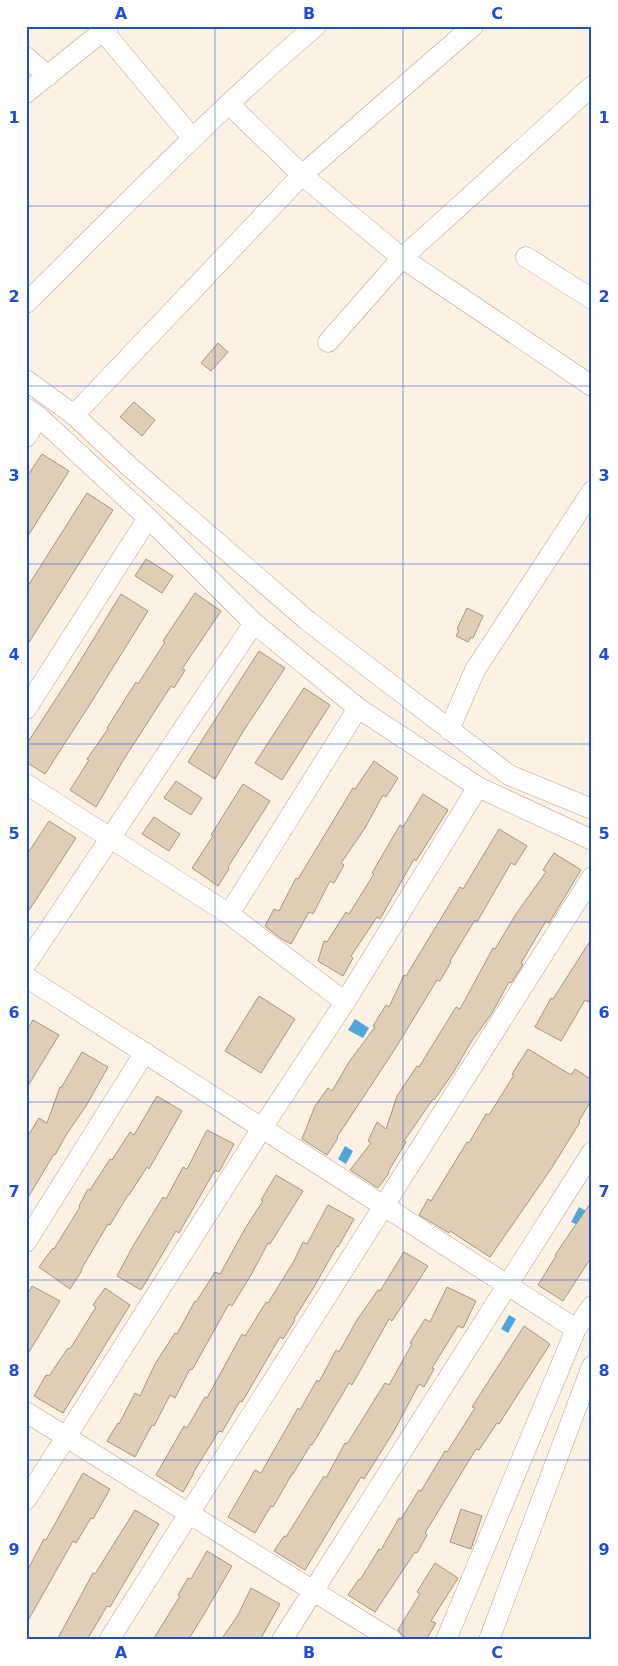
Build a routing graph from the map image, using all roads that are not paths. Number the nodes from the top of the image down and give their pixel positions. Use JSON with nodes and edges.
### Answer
{"nodes":[{"id":1,"x":316,"y":26,"type":"edge"},
{"id":2,"x":474,"y":26,"type":"edge"},
{"id":3,"x":106,"y":29,"type":"edge"},
{"id":4,"x":26,"y":57,"type":"edge"},
{"id":5,"x":48,"y":76,"type":"junction"},
{"id":6,"x":592,"y":86,"type":"edge"},
{"id":7,"x":26,"y":93,"type":"edge"},
{"id":8,"x":229,"y":104,"type":"junction"},
{"id":9,"x":193,"y":139,"type":"junction"},
{"id":10,"x":302,"y":175,"type":"junction"},
{"id":11,"x":526,"y":257,"type":"dead end"},
{"id":12,"x":402,"y":258,"type":"junction"},
{"id":13,"x":592,"y":299,"type":"edge"},
{"id":14,"x":26,"y":303,"type":"edge"},
{"id":15,"x":328,"y":342,"type":"dead end"},
{"id":16,"x":26,"y":380,"type":"edge"},
{"id":17,"x":592,"y":386,"type":"edge"},
{"id":18,"x":33,"y":412,"type":"edge"},
{"id":19,"x":74,"y":414,"type":"junction"},
{"id":20,"x":26,"y":437,"type":"edge"},
{"id":21,"x":592,"y":491,"type":"edge"},
{"id":22,"x":148,"y":518,"type":"junction"},
{"id":23,"x":254,"y":623,"type":"junction"},
{"id":24,"x":26,"y":708,"type":"edge"},
{"id":25,"x":358,"y":708,"type":"junction"},
{"id":26,"x":450,"y":730,"type":"junction"},
{"id":27,"x":26,"y":784,"type":"edge"},
{"id":28,"x":478,"y":787,"type":"junction"},
{"id":29,"x":592,"y":809,"type":"edge"},
{"id":30,"x":110,"y":838,"type":"junction"},
{"id":31,"x":592,"y":840,"type":"edge"},
{"id":32,"x":592,"y":877,"type":"edge"},
{"id":33,"x":229,"y":914,"type":"junction"},
{"id":34,"x":26,"y":964,"type":"edge"},
{"id":35,"x":26,"y":977,"type":"edge"},
{"id":36,"x":345,"y":1002,"type":"junction"},
{"id":37,"x":145,"y":1052,"type":"junction"},
{"id":38,"x":262,"y":1128,"type":"junction"},
{"id":39,"x":592,"y":1152,"type":"edge"},
{"id":40,"x":384,"y":1206,"type":"junction"},
{"id":41,"x":26,"y":1242,"type":"edge"},
{"id":42,"x":507,"y":1285,"type":"junction"},
{"id":43,"x":592,"y":1306,"type":"edge"},
{"id":44,"x":576,"y":1329,"type":"junction"},
{"id":45,"x":592,"y":1366,"type":"edge"},
{"id":46,"x":26,"y":1412,"type":"edge"},
{"id":47,"x":66,"y":1437,"type":"junction"},
{"id":48,"x":26,"y":1500,"type":"edge"},
{"id":49,"x":189,"y":1513,"type":"junction"},
{"id":50,"x":313,"y":1591,"type":"junction"},
{"id":51,"x":110,"y":1640,"type":"edge"},
{"id":52,"x":282,"y":1640,"type":"edge"},
{"id":53,"x":392,"y":1640,"type":"edge"},
{"id":54,"x":446,"y":1640,"type":"edge"},
{"id":55,"x":489,"y":1640,"type":"edge"}],
"edges":[{"from":1,"to":8,"type":"street"},
{"from":2,"to":10,"type":"street"},
{"from":3,"to":5,"type":"street"},
{"from":3,"to":9,"type":"street"},
{"from":4,"to":5,"type":"street"},
{"from":5,"to":7,"type":"street"},
{"from":6,"to":12,"type":"street"},
{"from":8,"to":9,"type":"street"},
{"from":8,"to":10,"type":"street"},
{"from":9,"to":14,"type":"street"},
{"from":10,"to":12,"type":"street"},
{"from":10,"to":19,"type":"street"},
{"from":11,"to":13,"type":"street"},
{"from":12,"to":15,"type":"street"},
{"from":12,"to":17,"type":"street"},
{"from":16,"to":19,"type":"street"},
{"from":18,"to":20,"type":"street"},
{"from":18,"to":22,"type":"street"},
{"from":19,"to":26,"type":"street"},
{"from":21,"to":26,"type":"street"},
{"from":22,"to":23,"type":"street"},
{"from":22,"to":24,"type":"street"},
{"from":23,"to":25,"type":"street"},
{"from":23,"to":30,"type":"street"},
{"from":25,"to":28,"type":"street"},
{"from":25,"to":33,"type":"street"},
{"from":26,"to":29,"type":"street"},
{"from":27,"to":30,"type":"street"},
{"from":28,"to":31,"type":"street"},
{"from":28,"to":36,"type":"street"},
{"from":30,"to":33,"type":"street"},
{"from":30,"to":34,"type":"street"},
{"from":32,"to":40,"type":"street"},
{"from":33,"to":36,"type":"street"},
{"from":35,"to":37,"type":"street"},
{"from":36,"to":38,"type":"street"},
{"from":37,"to":38,"type":"street"},
{"from":37,"to":41,"type":"street"},
{"from":38,"to":40,"type":"street"},
{"from":38,"to":47,"type":"street"},
{"from":39,"to":42,"type":"street"},
{"from":40,"to":42,"type":"street"},
{"from":40,"to":49,"type":"street"},
{"from":42,"to":44,"type":"street"},
{"from":42,"to":50,"type":"street"},
{"from":43,"to":44,"type":"street"},
{"from":44,"to":54,"type":"street"},
{"from":45,"to":55,"type":"street"},
{"from":46,"to":47,"type":"street"},
{"from":47,"to":48,"type":"street"},
{"from":47,"to":49,"type":"street"},
{"from":49,"to":50,"type":"street"},
{"from":49,"to":51,"type":"street"},
{"from":50,"to":52,"type":"street"},
{"from":50,"to":53,"type":"street"}]}
